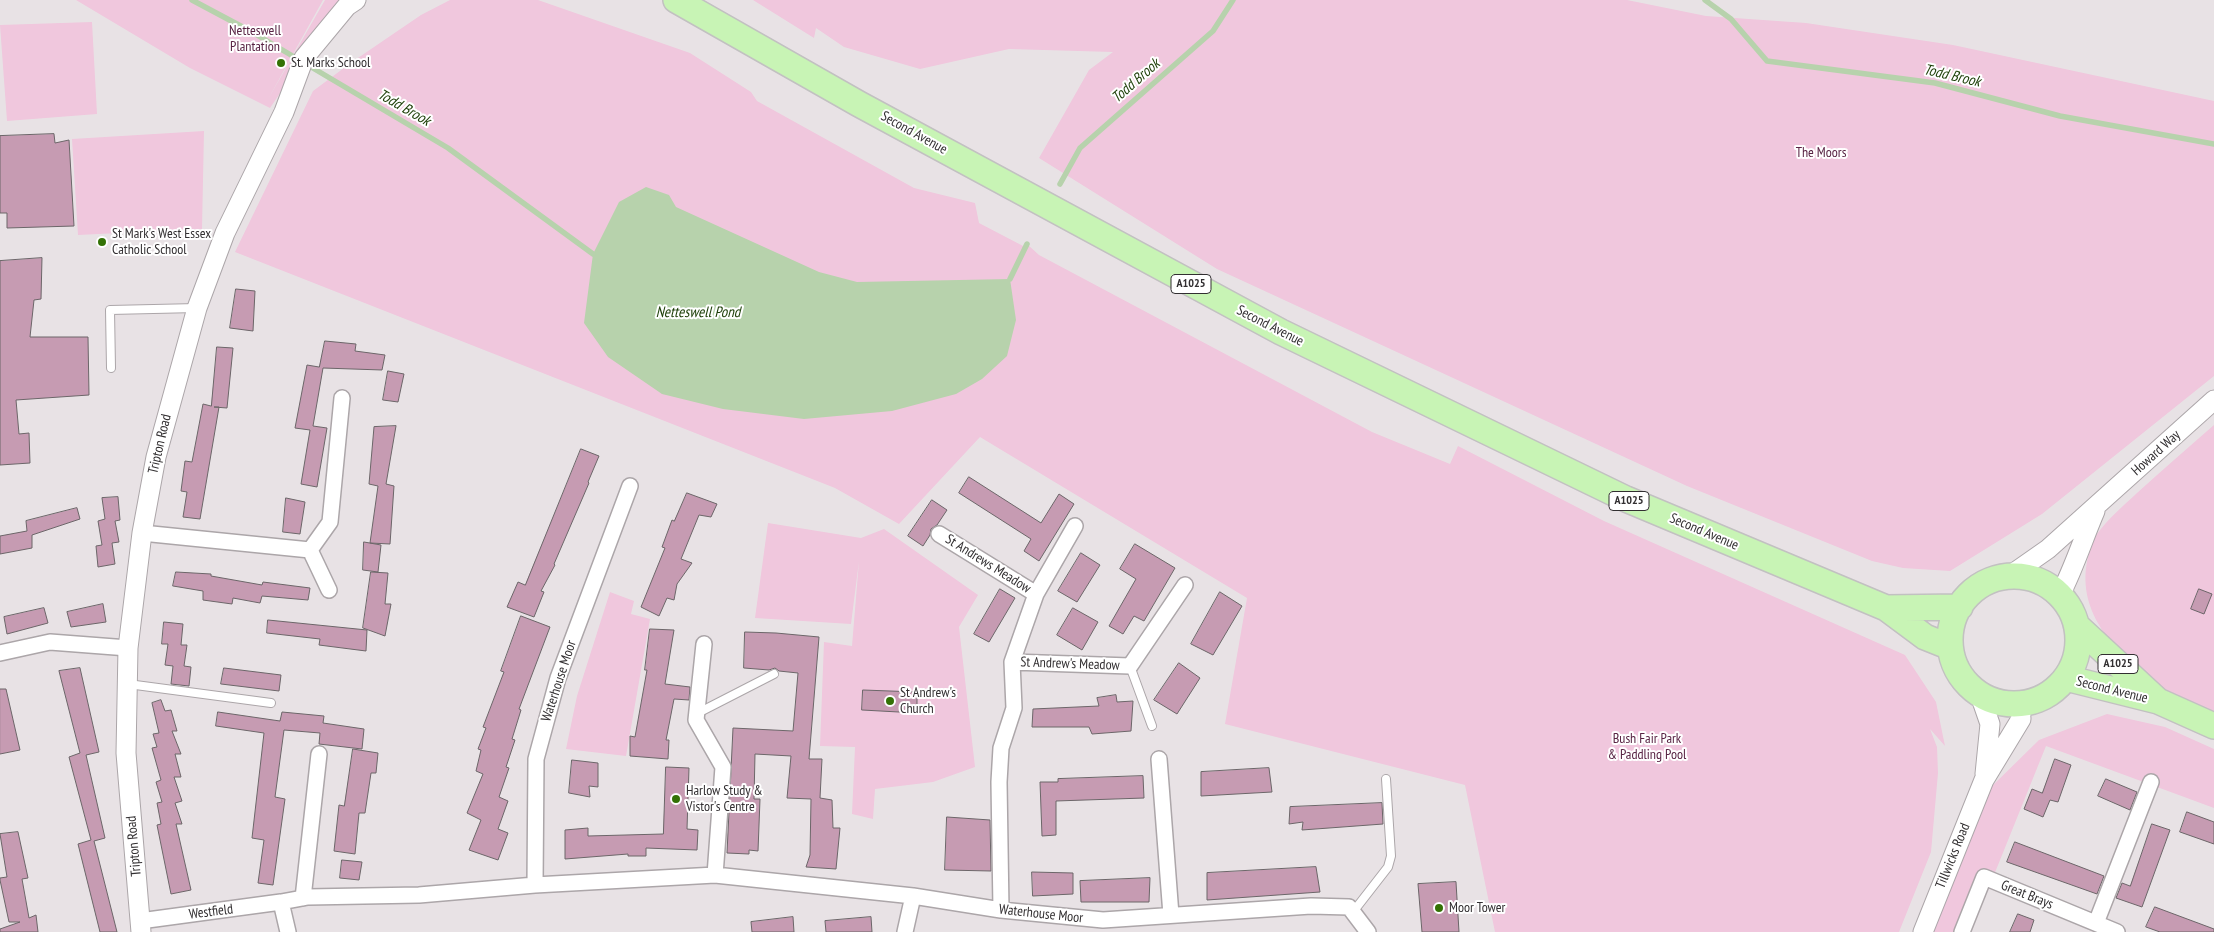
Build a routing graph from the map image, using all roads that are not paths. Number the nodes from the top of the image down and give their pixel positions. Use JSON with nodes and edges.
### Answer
{"nodes":[{"id":1,"x":356,"y":0,"type":"edge"},
{"id":2,"x":676,"y":0,"type":"edge"},
{"id":3,"x":197,"y":308,"type":"junction"},
{"id":4,"x":111,"y":368,"type":"dead end"},
{"id":5,"x":342,"y":398,"type":"dead end"},
{"id":6,"x":2214,"y":400,"type":"edge"},
{"id":7,"x":630,"y":486,"type":"dead end"},
{"id":8,"x":2097,"y":505,"type":"junction"},
{"id":9,"x":1075,"y":526,"type":"dead end"},
{"id":10,"x":142,"y":533,"type":"junction"},
{"id":11,"x":939,"y":534,"type":"dead end"},
{"id":12,"x":310,"y":550,"type":"junction"},
{"id":13,"x":2008,"y":577,"type":"junction"},
{"id":14,"x":1185,"y":585,"type":"dead end"},
{"id":15,"x":329,"y":590,"type":"dead end"},
{"id":16,"x":1036,"y":594,"type":"junction"},
{"id":17,"x":2060,"y":595,"type":"junction"},
{"id":18,"x":1960,"y":607,"type":"junction"},
{"id":19,"x":1886,"y":608,"type":"junction"},
{"id":20,"x":2077,"y":626,"type":"junction"},
{"id":21,"x":704,"y":644,"type":"dead end"},
{"id":22,"x":128,"y":648,"type":"junction"},
{"id":23,"x":1950,"y":648,"type":"junction"},
{"id":24,"x":0,"y":653,"type":"edge"},
{"id":25,"x":1012,"y":662,"type":"junction"},
{"id":26,"x":1130,"y":666,"type":"junction"},
{"id":27,"x":774,"y":674,"type":"dead end"},
{"id":28,"x":2066,"y":678,"type":"junction"},
{"id":29,"x":128,"y":684,"type":"junction"},
{"id":30,"x":1980,"y":695,"type":"junction"},
{"id":31,"x":2158,"y":702,"type":"junction"},
{"id":32,"x":271,"y":703,"type":"dead end"},
{"id":33,"x":2020,"y":704,"type":"junction"},
{"id":34,"x":696,"y":714,"type":"junction"},
{"id":35,"x":1152,"y":726,"type":"dead end"},
{"id":36,"x":2214,"y":726,"type":"edge"},
{"id":37,"x":319,"y":754,"type":"dead end"},
{"id":38,"x":1159,"y":758,"type":"dead end"},
{"id":39,"x":1386,"y":779,"type":"dead end"},
{"id":40,"x":1984,"y":780,"type":"junction"},
{"id":41,"x":2151,"y":782,"type":"dead end"},
{"id":42,"x":715,"y":875,"type":"junction"},
{"id":43,"x":535,"y":885,"type":"junction"},
{"id":44,"x":419,"y":895,"type":"joint"},
{"id":45,"x":913,"y":896,"type":"junction"},
{"id":46,"x":303,"y":898,"type":"junction"},
{"id":47,"x":281,"y":902,"type":"junction"},
{"id":48,"x":1000,"y":910,"type":"junction"},
{"id":49,"x":1353,"y":912,"type":"junction"},
{"id":50,"x":1171,"y":916,"type":"junction"},
{"id":51,"x":2096,"y":923,"type":"junction"},
{"id":52,"x":141,"y":926,"type":"edge"},
{"id":53,"x":288,"y":932,"type":"edge"},
{"id":54,"x":905,"y":932,"type":"edge"},
{"id":55,"x":1368,"y":932,"type":"edge"},
{"id":56,"x":1923,"y":932,"type":"edge"},
{"id":57,"x":1962,"y":932,"type":"edge"},
{"id":58,"x":2117,"y":932,"type":"edge"}],
"edges":[{"from":1,"to":3,"type":"street","name":"Tripton Road"},
{"from":2,"to":19,"type":"main road","name":"Second Avenue","number":"A1025"},
{"from":3,"to":4,"type":"lane"},
{"from":3,"to":10,"type":"street","name":"Tripton Road"},
{"from":5,"to":12,"type":"street"},
{"from":6,"to":8,"type":"street","name":"Howard Way"},
{"from":7,"to":43,"type":"street","name":"Waterhouse Moor"},
{"from":8,"to":13,"type":"street","name":"Howard Way"},
{"from":8,"to":17,"type":"street","name":"Howard Way"},
{"from":9,"to":16,"type":"street","name":"St Andrews Meadow"},
{"from":10,"to":12,"type":"street"},
{"from":10,"to":22,"type":"street","name":"Tripton Road"},
{"from":11,"to":16,"type":"street","name":"St Andrews Meadow"},
{"from":12,"to":15,"type":"street"},
{"from":13,"to":17,"type":"main road"},
{"from":13,"to":18,"type":"main road"},
{"from":14,"to":26,"type":"street","name":"St Andrew's Meadow"},
{"from":16,"to":25,"type":"street","name":"St Andrews Meadow"},
{"from":17,"to":20,"type":"main road"},
{"from":18,"to":19,"type":"main road","name":"Second Avenue","number":"A1025"},
{"from":18,"to":23,"type":"main road"},
{"from":19,"to":23,"type":"main road","name":"Second Avenue","number":"A1025"},
{"from":20,"to":28,"type":"main road"},
{"from":20,"to":31,"type":"main road","name":"Second Avenue","number":"A1025"},
{"from":21,"to":34,"type":"street"},
{"from":22,"to":24,"type":"street"},
{"from":22,"to":29,"type":"street","name":"Tripton Road"},
{"from":23,"to":30,"type":"main road"},
{"from":25,"to":26,"type":"street","name":"St Andrew's Meadow"},
{"from":25,"to":48,"type":"street","name":"St Andrew's Meadow"},
{"from":26,"to":35,"type":"lane"},
{"from":27,"to":34,"type":"lane"},
{"from":28,"to":31,"type":"main road","name":"Second Avenue","number":"A1025"},
{"from":28,"to":33,"type":"main road"},
{"from":29,"to":32,"type":"lane"},
{"from":29,"to":52,"type":"street","name":"Tripton Road"},
{"from":30,"to":33,"type":"main road"},
{"from":30,"to":40,"type":"street","name":"Tillwicks Road"},
{"from":31,"to":36,"type":"main road","name":"Second Avenue","number":"A1025"},
{"from":33,"to":40,"type":"street","name":"Tillwicks Road"},
{"from":34,"to":42,"type":"street"},
{"from":37,"to":46,"type":"street"},
{"from":38,"to":50,"type":"street"},
{"from":39,"to":49,"type":"lane"},
{"from":40,"to":56,"type":"street","name":"Tillwicks Road"},
{"from":41,"to":51,"type":"street"},
{"from":42,"to":43,"type":"street","name":"Waterhouse Moor"},
{"from":42,"to":45,"type":"street","name":"Waterhouse Moor"},
{"from":43,"to":44,"type":"street","name":"Waterhouse Moor"},
{"from":44,"to":46,"type":"street","name":"Westfield"},
{"from":45,"to":48,"type":"street","name":"Waterhouse Moor"},
{"from":45,"to":54,"type":"street"},
{"from":46,"to":47,"type":"street","name":"Westfield"},
{"from":47,"to":52,"type":"street","name":"Westfield"},
{"from":47,"to":53,"type":"street"},
{"from":48,"to":50,"type":"street","name":"Waterhouse Moor"},
{"from":49,"to":50,"type":"street","name":"Waterhouse Moor"},
{"from":49,"to":55,"type":"street"},
{"from":51,"to":57,"type":"street","name":"Great Brays"},
{"from":51,"to":58,"type":"street","name":"Great Brays"}]}
